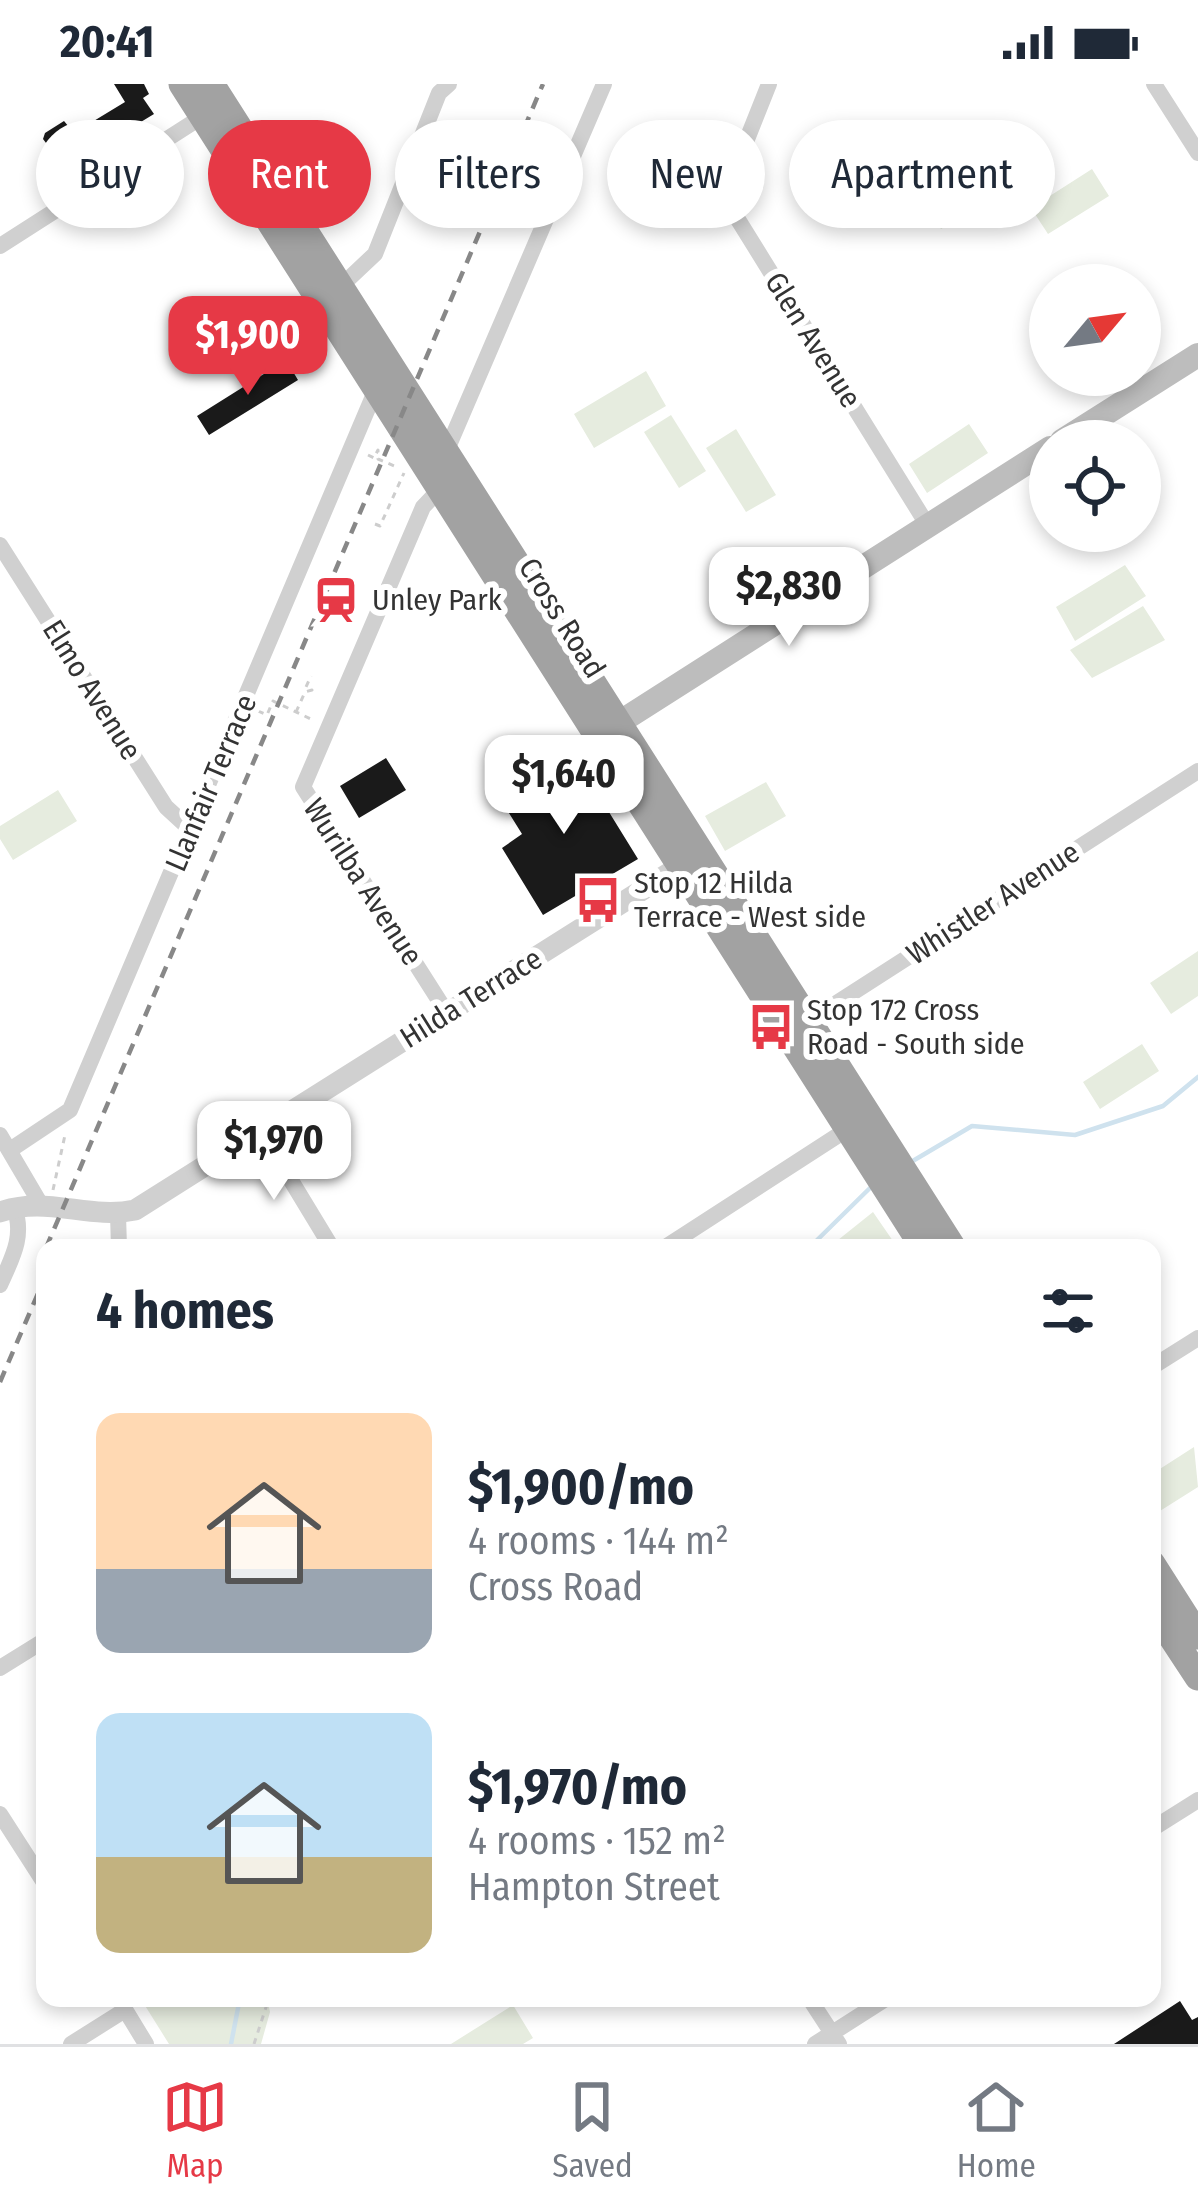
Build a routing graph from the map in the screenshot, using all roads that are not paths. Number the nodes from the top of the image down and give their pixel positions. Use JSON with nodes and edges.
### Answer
{"nodes":[{"id":1,"x":182,"y":84,"type":"edge"},
{"id":2,"x":449,"y":84,"type":"edge"},
{"id":3,"x":604,"y":84,"type":"edge"},
{"id":4,"x":770,"y":84,"type":"edge"},
{"id":5,"x":1154,"y":84,"type":"edge"},
{"id":6,"x":212,"y":101,"type":"edge"},
{"id":7,"x":1198,"y":153,"type":"edge"},
{"id":8,"x":0,"y":246,"type":"edge"},
{"id":9,"x":340,"y":286,"type":"junction"},
{"id":10,"x":1198,"y":355,"type":"edge"},
{"id":11,"x":376,"y":387,"type":"junction"},
{"id":12,"x":1095,"y":420,"type":"edge"},
{"id":13,"x":446,"y":452,"type":"junction"},
{"id":14,"x":1029,"y":461,"type":"edge"},
{"id":15,"x":441,"y":488,"type":"junction"},
{"id":16,"x":928,"y":526,"type":"junction"},
{"id":17,"x":0,"y":545,"type":"edge"},
{"id":18,"x":609,"y":729,"type":"junction"},
{"id":19,"x":1198,"y":771,"type":"edge"},
{"id":20,"x":191,"y":830,"type":"junction"},
{"id":21,"x":691,"y":860,"type":"junction"},
{"id":22,"x":447,"y":1013,"type":"junction"},
{"id":23,"x":798,"y":1028,"type":"junction"},
{"id":24,"x":859,"y":1122,"type":"junction"},
{"id":25,"x":260,"y":1131,"type":"junction"},
{"id":26,"x":5,"y":1143,"type":"edge"},
{"id":27,"x":892,"y":1174,"type":"junction"},
{"id":28,"x":45,"y":1203,"type":"junction"},
{"id":29,"x":7,"y":1209,"type":"edge"},
{"id":30,"x":118,"y":1214,"type":"junction"},
{"id":31,"x":118,"y":1239,"type":"edge"},
{"id":32,"x":326,"y":1239,"type":"edge"},
{"id":33,"x":678,"y":1239,"type":"edge"},
{"id":34,"x":920,"y":1239,"type":"edge"},
{"id":35,"x":945,"y":1239,"type":"edge"},
{"id":36,"x":0,"y":1285,"type":"edge"},
{"id":37,"x":1198,"y":1338,"type":"edge"},
{"id":38,"x":1161,"y":1361,"type":"edge"},
{"id":39,"x":1161,"y":1594,"type":"edge"},
{"id":40,"x":1161,"y":1600,"type":"edge"},
{"id":41,"x":1198,"y":1636,"type":"edge"},
{"id":42,"x":36,"y":1646,"type":"edge"},
{"id":43,"x":0,"y":1668,"type":"edge"},
{"id":44,"x":1198,"y":1677,"type":"edge"},
{"id":45,"x":1198,"y":1800,"type":"edge"},
{"id":46,"x":0,"y":1814,"type":"edge"},
{"id":47,"x":1161,"y":1823,"type":"edge"},
{"id":48,"x":36,"y":1870,"type":"edge"},
{"id":49,"x":113,"y":2007,"type":"edge"},
{"id":50,"x":124,"y":2007,"type":"edge"},
{"id":51,"x":815,"y":2007,"type":"edge"},
{"id":52,"x":876,"y":2007,"type":"edge"},
{"id":53,"x":836,"y":2038,"type":"edge"},
{"id":54,"x":71,"y":2044,"type":"edge"},
{"id":55,"x":146,"y":2044,"type":"edge"},
{"id":56,"x":815,"y":2044,"type":"edge"}],
"edges":[{"from":1,"to":6,"type":"highway","name":"Cross Road"},
{"from":2,"to":9,"type":"street"},
{"from":3,"to":13,"type":"street"},
{"from":4,"to":16,"type":"street","name":"Glen Avenue"},
{"from":5,"to":7,"type":"street"},
{"from":6,"to":8,"type":"street"},
{"from":6,"to":9,"type":"highway","name":"Cross Road"},
{"from":6,"to":11,"type":"highway","name":"Cross Road"},
{"from":9,"to":13,"type":"highway","name":"Cross Road"},
{"from":10,"to":12,"type":"main road"},
{"from":11,"to":15,"type":"highway","name":"Cross Road"},
{"from":11,"to":20,"type":"street","name":"Llanfair Terrace"},
{"from":13,"to":18,"type":"highway","name":"Cross Road"},
{"from":14,"to":16,"type":"main road"},
{"from":15,"to":18,"type":"highway","name":"Cross Road"},
{"from":15,"to":22,"type":"street","name":"Wurilba Avenue"},
{"from":16,"to":18,"type":"main road"},
{"from":17,"to":20,"type":"street","name":"Elmo Avenue"},
{"from":18,"to":21,"type":"highway","name":"Cross Road"},
{"from":19,"to":23,"type":"street","name":"Whistler Avenue"},
{"from":20,"to":26,"type":"street","name":"Llanfair Terrace"},
{"from":21,"to":22,"type":"street","name":"Hilda Terrace"},
{"from":21,"to":23,"type":"highway","name":"Cross Road"},
{"from":22,"to":25,"type":"street","name":"Hilda Terrace"},
{"from":23,"to":24,"type":"highway","name":"Cross Road"},
{"from":24,"to":27,"type":"highway","name":"Cross Road"},
{"from":24,"to":33,"type":"street"},
{"from":25,"to":30,"type":"street","name":"Hilda Terrace"},
{"from":25,"to":32,"type":"street"},
{"from":26,"to":28,"type":"street"},
{"from":27,"to":34,"type":"highway","name":"Cross Road"},
{"from":27,"to":35,"type":"highway","name":"Cross Road"},
{"from":28,"to":29,"type":"street"},
{"from":28,"to":30,"type":"street"},
{"from":29,"to":36,"type":"street"},
{"from":30,"to":31,"type":"street"},
{"from":37,"to":38,"type":"street"},
{"from":39,"to":41,"type":"highway"},
{"from":40,"to":44,"type":"highway"},
{"from":42,"to":43,"type":"street"},
{"from":45,"to":47,"type":"street"},
{"from":46,"to":48,"type":"street"},
{"from":49,"to":54,"type":"street"},
{"from":50,"to":55,"type":"street"},
{"from":51,"to":53,"type":"street"},
{"from":52,"to":53,"type":"street"},
{"from":53,"to":56,"type":"street"}]}
